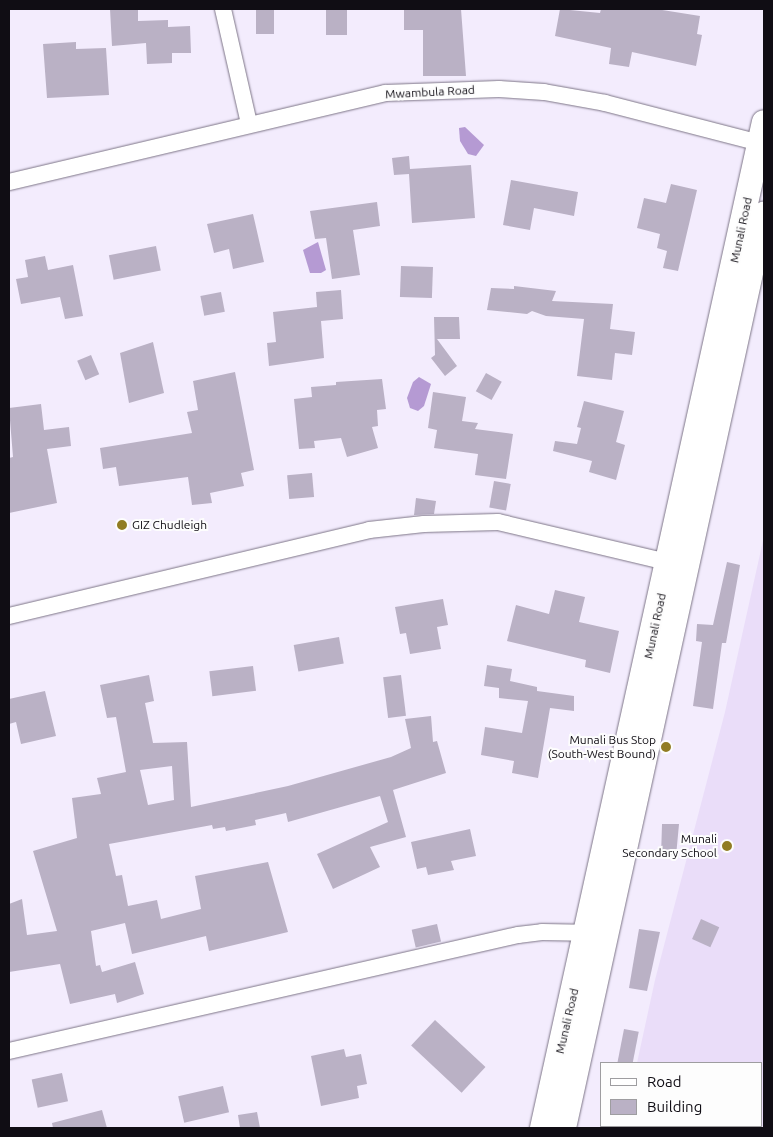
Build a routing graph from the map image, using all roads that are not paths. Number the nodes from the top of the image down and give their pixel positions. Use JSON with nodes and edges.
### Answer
{"nodes":[{"id":1,"x":223,"y":9,"type":"edge"},
{"id":2,"x":249,"y":123,"type":"junction"},
{"id":3,"x":763,"y":136,"type":"edge"},
{"id":4,"x":9,"y":182,"type":"edge"},
{"id":5,"x":764,"y":214,"type":"edge"},
{"id":6,"x":678,"y":564,"type":"junction"},
{"id":7,"x":9,"y":616,"type":"edge"},
{"id":8,"x":598,"y":934,"type":"junction"},
{"id":9,"x":9,"y":1051,"type":"edge"},
{"id":10,"x":542,"y":1128,"type":"edge"},
{"id":11,"x":564,"y":1128,"type":"edge"}],
"edges":[{"from":1,"to":2,"type":"street"},
{"from":2,"to":3,"type":"street","name":"Mwambula Road"},
{"from":2,"to":4,"type":"street","name":"Mwambula Road"},
{"from":3,"to":6,"type":"main road","name":"Munali Road"},
{"from":5,"to":6,"type":"main road","name":"Munali Road"},
{"from":6,"to":7,"type":"street"},
{"from":6,"to":8,"type":"main road","name":"Munali Road"},
{"from":8,"to":9,"type":"street"},
{"from":8,"to":10,"type":"main road","name":"Munali Road"},
{"from":8,"to":11,"type":"main road","name":"Munali Road"}]}
